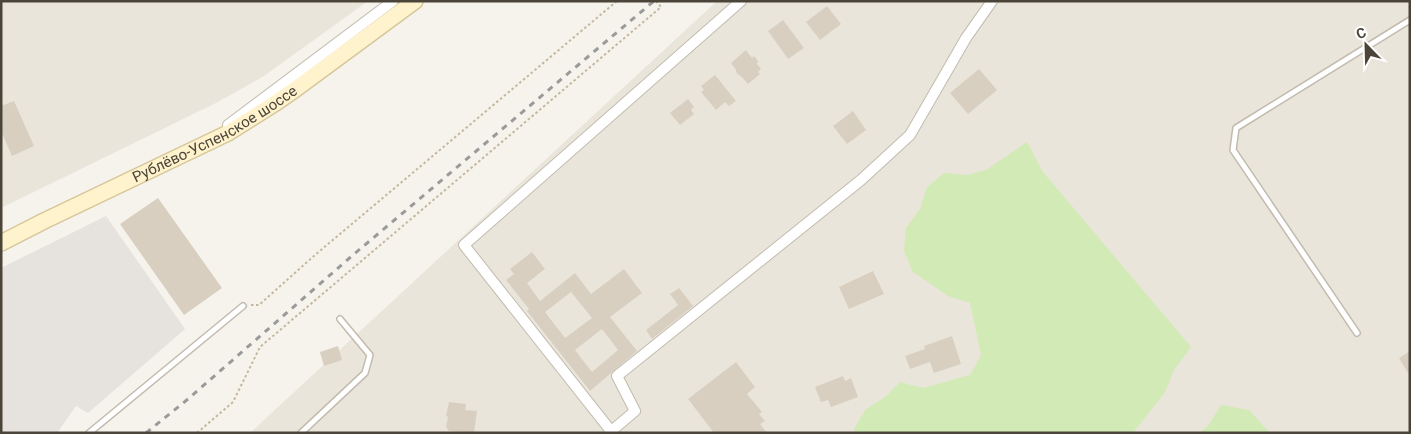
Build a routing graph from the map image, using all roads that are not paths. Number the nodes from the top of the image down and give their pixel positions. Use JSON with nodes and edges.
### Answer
{"nodes":[{"id":1,"x":393,"y":1,"type":"edge"},
{"id":2,"x":415,"y":1,"type":"edge"},
{"id":3,"x":741,"y":1,"type":"edge"},
{"id":4,"x":992,"y":1,"type":"edge"},
{"id":5,"x":1410,"y":20,"type":"edge"},
{"id":6,"x":197,"y":148,"type":"junction"},
{"id":7,"x":1,"y":243,"type":"edge"},
{"id":8,"x":243,"y":306,"type":"road end"},
{"id":9,"x":340,"y":319,"type":"dead end"},
{"id":10,"x":1357,"y":333,"type":"dead end"},
{"id":11,"x":610,"y":432,"type":"edge"},
{"id":12,"x":89,"y":433,"type":"edge"},
{"id":13,"x":301,"y":433,"type":"edge"}],
"edges":[{"from":1,"to":6,"type":"street"},
{"from":2,"to":6,"type":"main road","name":"Рублёво-Успенское шоссе"},
{"from":3,"to":11,"type":"street"},
{"from":4,"to":11,"type":"street"},
{"from":5,"to":10,"type":"lane"},
{"from":6,"to":7,"type":"main road","name":"Рублёво-Успенское шоссе"},
{"from":8,"to":12,"type":"lane"},
{"from":9,"to":13,"type":"lane"}]}
